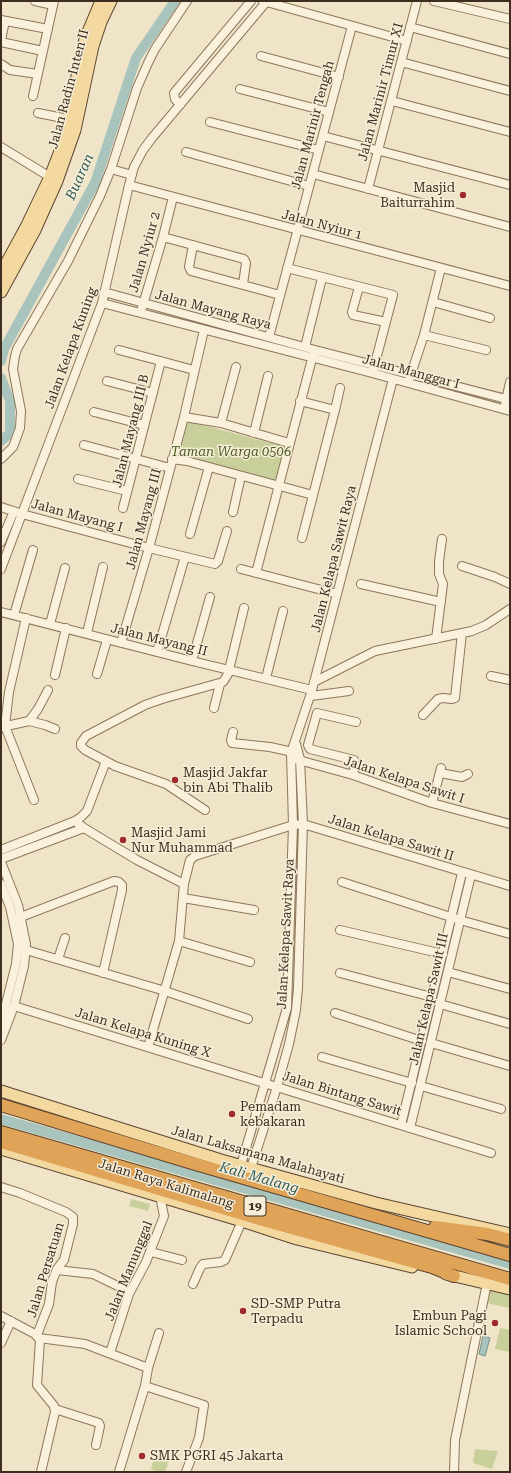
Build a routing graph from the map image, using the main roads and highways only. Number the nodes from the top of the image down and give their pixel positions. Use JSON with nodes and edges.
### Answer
{"nodes":[{"id":1,"x":101,"y":1,"type":"edge"},
{"id":2,"x":111,"y":1,"type":"edge"},
{"id":3,"x":31,"y":228,"type":"junction"},
{"id":4,"x":1,"y":273,"type":"edge"},
{"id":5,"x":1,"y":292,"type":"edge"},
{"id":6,"x":1,"y":1092,"type":"edge"},
{"id":7,"x":1,"y":1105,"type":"edge"},
{"id":8,"x":1,"y":1132,"type":"edge"},
{"id":9,"x":1,"y":1142,"type":"edge"},
{"id":10,"x":1,"y":1149,"type":"edge"},
{"id":11,"x":402,"y":1223,"type":"junction"},
{"id":12,"x":510,"y":1234,"type":"edge"},
{"id":13,"x":510,"y":1240,"type":"edge"},
{"id":14,"x":510,"y":1255,"type":"edge"},
{"id":15,"x":454,"y":1276,"type":"junction"},
{"id":16,"x":510,"y":1279,"type":"edge"},
{"id":17,"x":510,"y":1289,"type":"edge"}],
"edges":[{"from":1,"to":3,"type":"main road","name":"Jalan Radin Inten II"},
{"from":2,"to":3,"type":"main road","name":"Jalan Radin Inten II"},
{"from":3,"to":4,"type":"main road","name":"Jalan Radin Inten II"},
{"from":3,"to":5,"type":"main road","name":"Jalan Radin Inten II"},
{"from":6,"to":12,"type":"main road","name":"Jalan Laksamana Malahayati"},
{"from":7,"to":11,"type":"highway","number":"19"},
{"from":8,"to":16,"type":"highway","number":"19"},
{"from":9,"to":15,"type":"highway"},
{"from":10,"to":15,"type":"main road","name":"Jalan Raya Kalimalang"},
{"from":11,"to":13,"type":"highway"},
{"from":11,"to":14,"type":"highway","number":"19"},
{"from":15,"to":17,"type":"main road","name":"Jalan Raya Kalimalang"}]}
